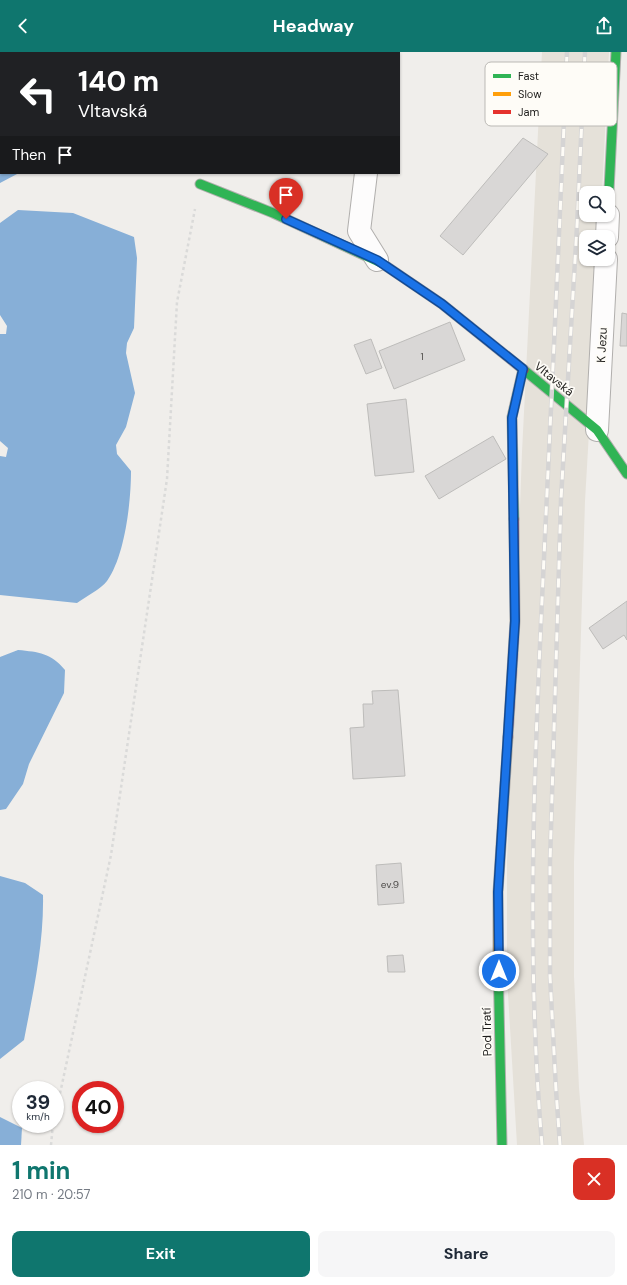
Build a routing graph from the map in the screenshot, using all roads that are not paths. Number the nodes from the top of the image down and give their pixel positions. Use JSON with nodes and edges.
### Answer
{"nodes":[{"id":1,"x":616,"y":52,"type":"edge"},
{"id":2,"x":615,"y":62,"type":"edge"},
{"id":3,"x":612,"y":126,"type":"edge"},
{"id":4,"x":366,"y":174,"type":"edge"},
{"id":5,"x":200,"y":184,"type":"road end"},
{"id":6,"x":609,"y":186,"type":"edge"},
{"id":7,"x":377,"y":260,"type":"junction"},
{"id":8,"x":606,"y":266,"type":"edge"},
{"id":9,"x":523,"y":369,"type":"junction"},
{"id":10,"x":598,"y":430,"type":"junction"},
{"id":11,"x":627,"y":474,"type":"edge"},
{"id":12,"x":502,"y":1145,"type":"edge"}],
"edges":[{"from":1,"to":2,"type":"street"},
{"from":3,"to":6,"type":"street"},
{"from":4,"to":7,"type":"street"},
{"from":5,"to":7,"type":"street","name":"Vltavská"},
{"from":7,"to":9,"type":"street","name":"Vltavská"},
{"from":8,"to":10,"type":"street","name":"K Jezu"},
{"from":9,"to":10,"type":"street","name":"Vltavská"},
{"from":9,"to":12,"type":"street","name":"Pod Tratí"},
{"from":10,"to":11,"type":"street","name":"Vltavská"}]}
